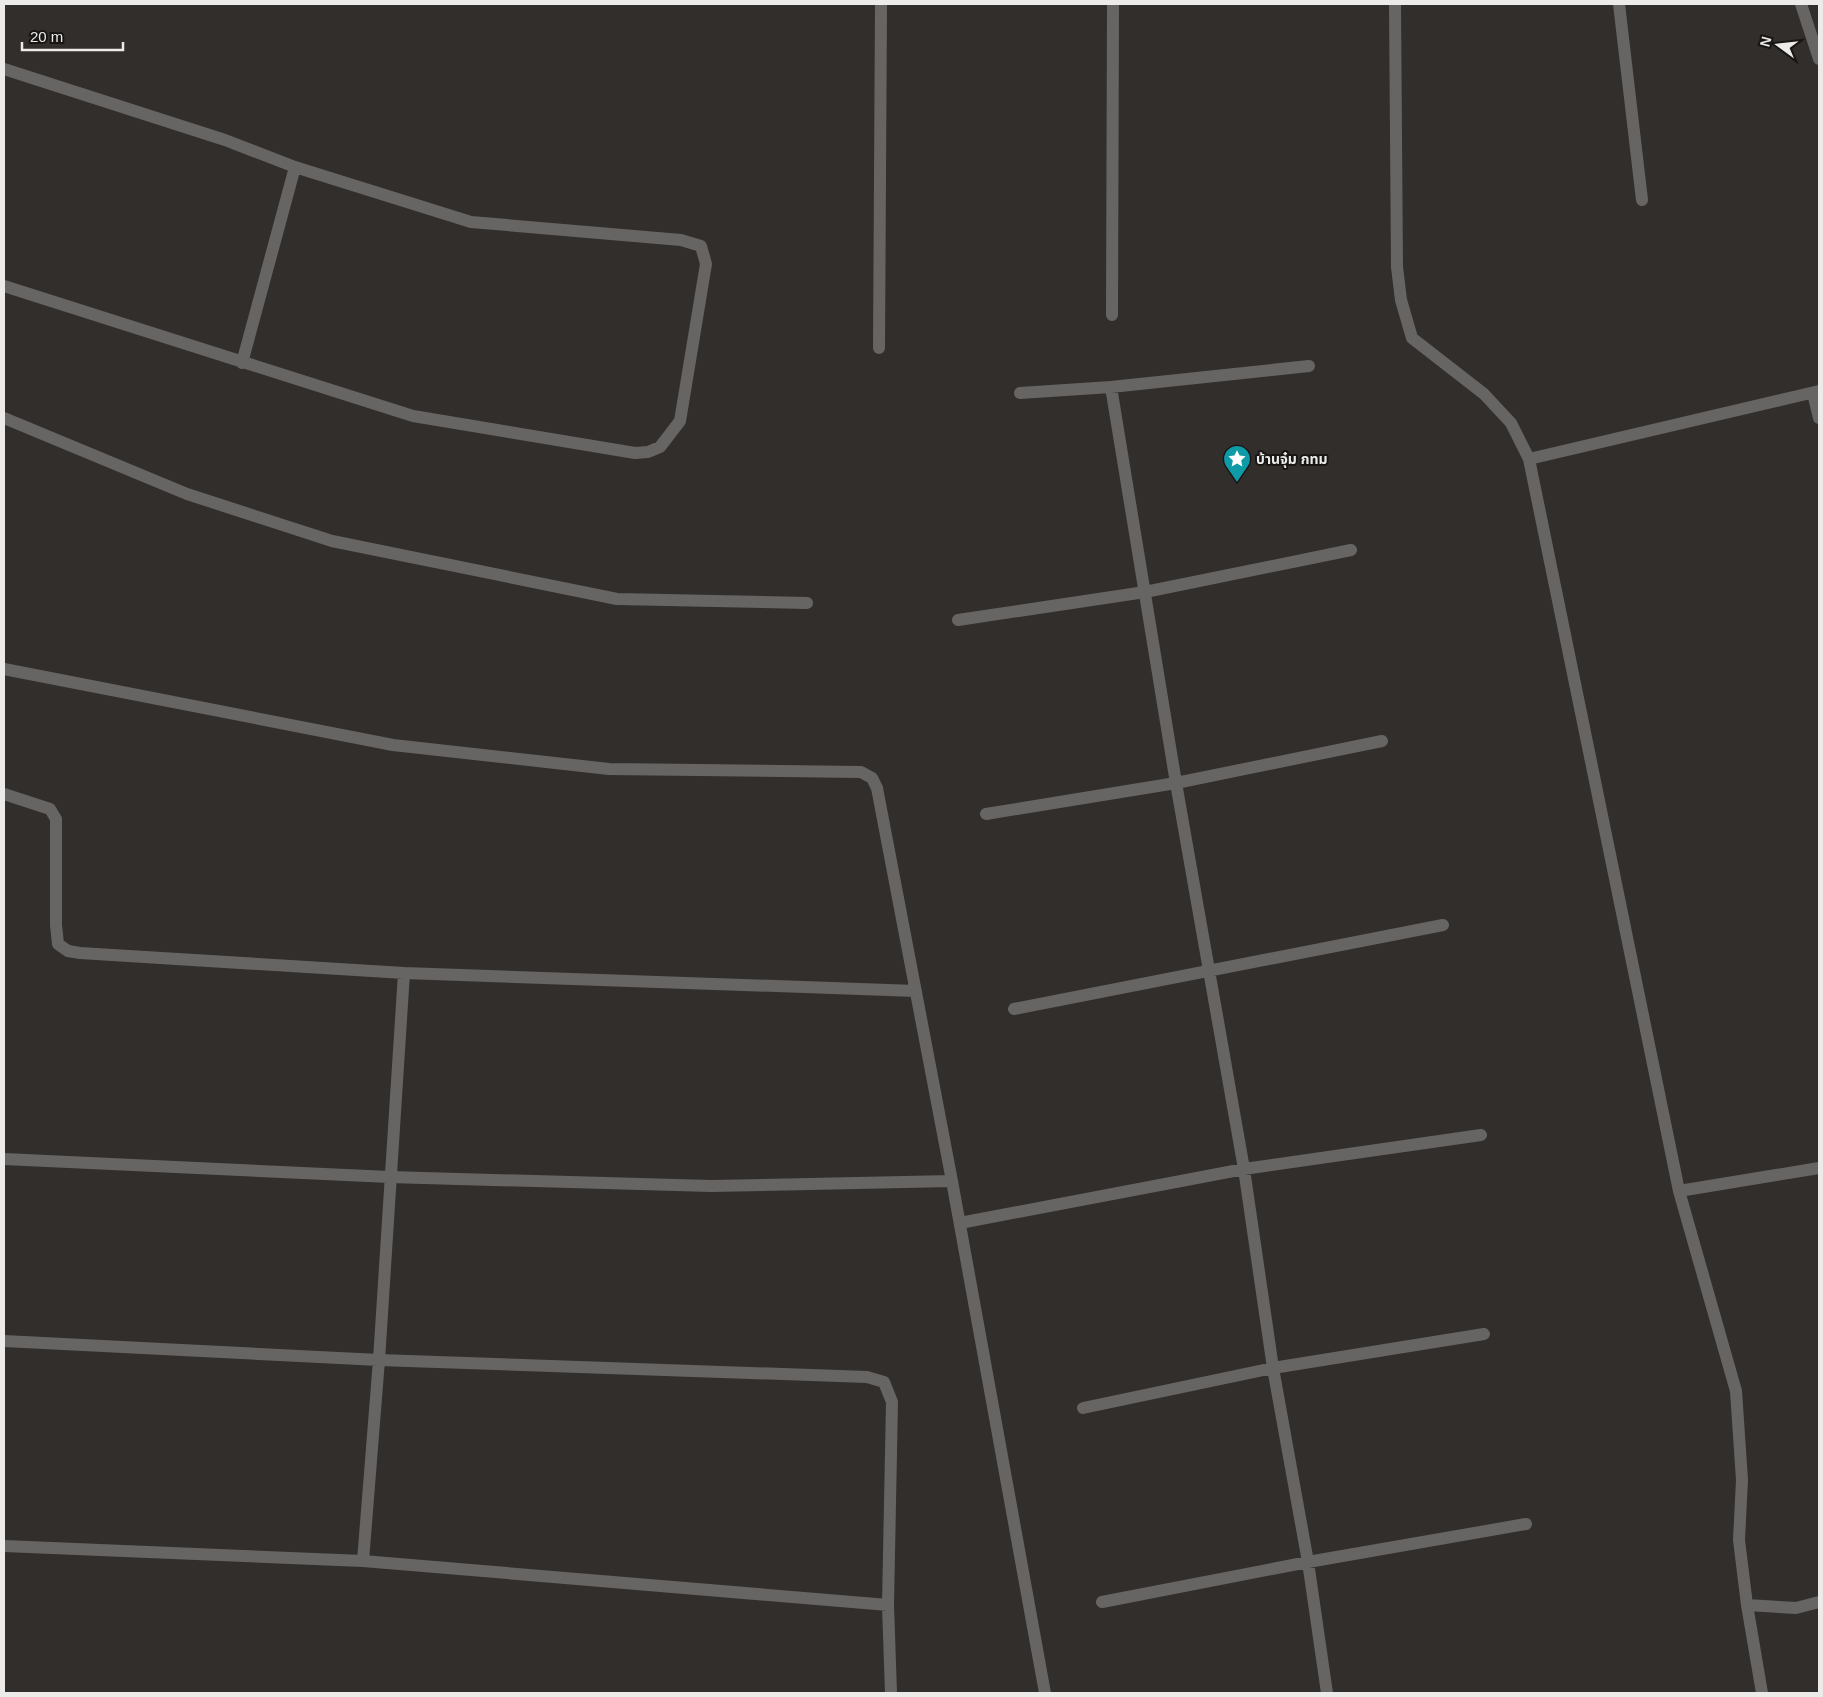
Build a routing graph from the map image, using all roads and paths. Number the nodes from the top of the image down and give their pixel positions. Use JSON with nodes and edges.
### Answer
{"nodes":[{"id":1,"x":880,"y":4,"type":"edge"},
{"id":2,"x":1113,"y":4,"type":"edge"},
{"id":3,"x":1395,"y":4,"type":"edge"},
{"id":4,"x":1619,"y":4,"type":"edge"},
{"id":5,"x":1801,"y":4,"type":"edge"},
{"id":6,"x":1819,"y":59,"type":"edge"},
{"id":7,"x":4,"y":69,"type":"edge"},
{"id":8,"x":295,"y":167,"type":"junction"},
{"id":9,"x":1642,"y":200,"type":"dead end"},
{"id":10,"x":4,"y":286,"type":"edge"},
{"id":11,"x":1112,"y":315,"type":"dead end"},
{"id":12,"x":879,"y":348,"type":"dead end"},
{"id":13,"x":242,"y":363,"type":"junction"},
{"id":14,"x":1309,"y":366,"type":"dead end"},
{"id":15,"x":1111,"y":387,"type":"junction"},
{"id":16,"x":1816,"y":392,"type":"edge"},
{"id":17,"x":1020,"y":393,"type":"dead end"},
{"id":18,"x":4,"y":418,"type":"edge"},
{"id":19,"x":1819,"y":418,"type":"edge"},
{"id":20,"x":1529,"y":458,"type":"junction"},
{"id":21,"x":1351,"y":550,"type":"dead end"},
{"id":22,"x":1145,"y":592,"type":"junction"},
{"id":23,"x":807,"y":602,"type":"dead end"},
{"id":24,"x":958,"y":620,"type":"dead end"},
{"id":25,"x":4,"y":669,"type":"edge"},
{"id":26,"x":1382,"y":741,"type":"dead end"},
{"id":27,"x":1176,"y":783,"type":"junction"},
{"id":28,"x":4,"y":794,"type":"edge"},
{"id":29,"x":986,"y":814,"type":"dead end"},
{"id":30,"x":1443,"y":925,"type":"dead end"},
{"id":31,"x":1211,"y":970,"type":"junction"},
{"id":32,"x":404,"y":974,"type":"junction"},
{"id":33,"x":916,"y":991,"type":"junction"},
{"id":34,"x":1014,"y":1009,"type":"dead end"},
{"id":35,"x":1481,"y":1135,"type":"dead end"},
{"id":36,"x":4,"y":1159,"type":"edge"},
{"id":37,"x":1819,"y":1168,"type":"edge"},
{"id":38,"x":1244,"y":1169,"type":"junction"},
{"id":39,"x":390,"y":1177,"type":"junction"},
{"id":40,"x":952,"y":1181,"type":"junction"},
{"id":41,"x":1679,"y":1191,"type":"junction"},
{"id":42,"x":960,"y":1223,"type":"junction"},
{"id":43,"x":1484,"y":1334,"type":"dead end"},
{"id":44,"x":4,"y":1340,"type":"edge"},
{"id":45,"x":379,"y":1360,"type":"junction"},
{"id":46,"x":1273,"y":1368,"type":"junction"},
{"id":47,"x":1083,"y":1408,"type":"dead end"},
{"id":48,"x":1526,"y":1524,"type":"dead end"},
{"id":49,"x":4,"y":1546,"type":"edge"},
{"id":50,"x":363,"y":1561,"type":"junction"},
{"id":51,"x":1308,"y":1562,"type":"junction"},
{"id":52,"x":1102,"y":1602,"type":"dead end"},
{"id":53,"x":1819,"y":1602,"type":"edge"},
{"id":54,"x":888,"y":1605,"type":"junction"},
{"id":55,"x":1747,"y":1605,"type":"junction"},
{"id":56,"x":891,"y":1693,"type":"edge"},
{"id":57,"x":1045,"y":1693,"type":"edge"},
{"id":58,"x":1327,"y":1693,"type":"edge"},
{"id":59,"x":1762,"y":1693,"type":"edge"}],
"edges":[{"from":1,"to":12,"type":"street"},
{"from":2,"to":11,"type":"street"},
{"from":3,"to":20,"type":"street"},
{"from":4,"to":9,"type":"street"},
{"from":5,"to":6,"type":"street"},
{"from":7,"to":8,"type":"street"},
{"from":8,"to":13,"type":"street"},
{"from":8,"to":13,"type":"street"},
{"from":10,"to":13,"type":"street"},
{"from":14,"to":15,"type":"street"},
{"from":15,"to":17,"type":"street"},
{"from":15,"to":22,"type":"street"},
{"from":16,"to":19,"type":"street"},
{"from":16,"to":20,"type":"street"},
{"from":18,"to":23,"type":"street"},
{"from":20,"to":41,"type":"street"},
{"from":21,"to":22,"type":"street"},
{"from":22,"to":24,"type":"street"},
{"from":22,"to":27,"type":"street"},
{"from":25,"to":33,"type":"street"},
{"from":26,"to":27,"type":"street"},
{"from":27,"to":29,"type":"street"},
{"from":27,"to":31,"type":"street"},
{"from":28,"to":32,"type":"street"},
{"from":30,"to":31,"type":"street"},
{"from":31,"to":34,"type":"street"},
{"from":31,"to":38,"type":"street"},
{"from":32,"to":33,"type":"street"},
{"from":32,"to":39,"type":"street"},
{"from":33,"to":40,"type":"street"},
{"from":35,"to":38,"type":"street"},
{"from":36,"to":39,"type":"street"},
{"from":37,"to":41,"type":"street"},
{"from":38,"to":42,"type":"street"},
{"from":38,"to":46,"type":"street"},
{"from":39,"to":40,"type":"street"},
{"from":39,"to":45,"type":"street"},
{"from":40,"to":42,"type":"street"},
{"from":41,"to":55,"type":"street"},
{"from":42,"to":57,"type":"street"},
{"from":43,"to":46,"type":"street"},
{"from":44,"to":45,"type":"street"},
{"from":45,"to":50,"type":"street"},
{"from":45,"to":54,"type":"street"},
{"from":46,"to":47,"type":"street"},
{"from":46,"to":51,"type":"street"},
{"from":48,"to":51,"type":"street"},
{"from":49,"to":50,"type":"street"},
{"from":50,"to":54,"type":"street"},
{"from":51,"to":52,"type":"street"},
{"from":51,"to":58,"type":"street"},
{"from":53,"to":55,"type":"street"},
{"from":54,"to":56,"type":"street"},
{"from":55,"to":59,"type":"street"}]}
